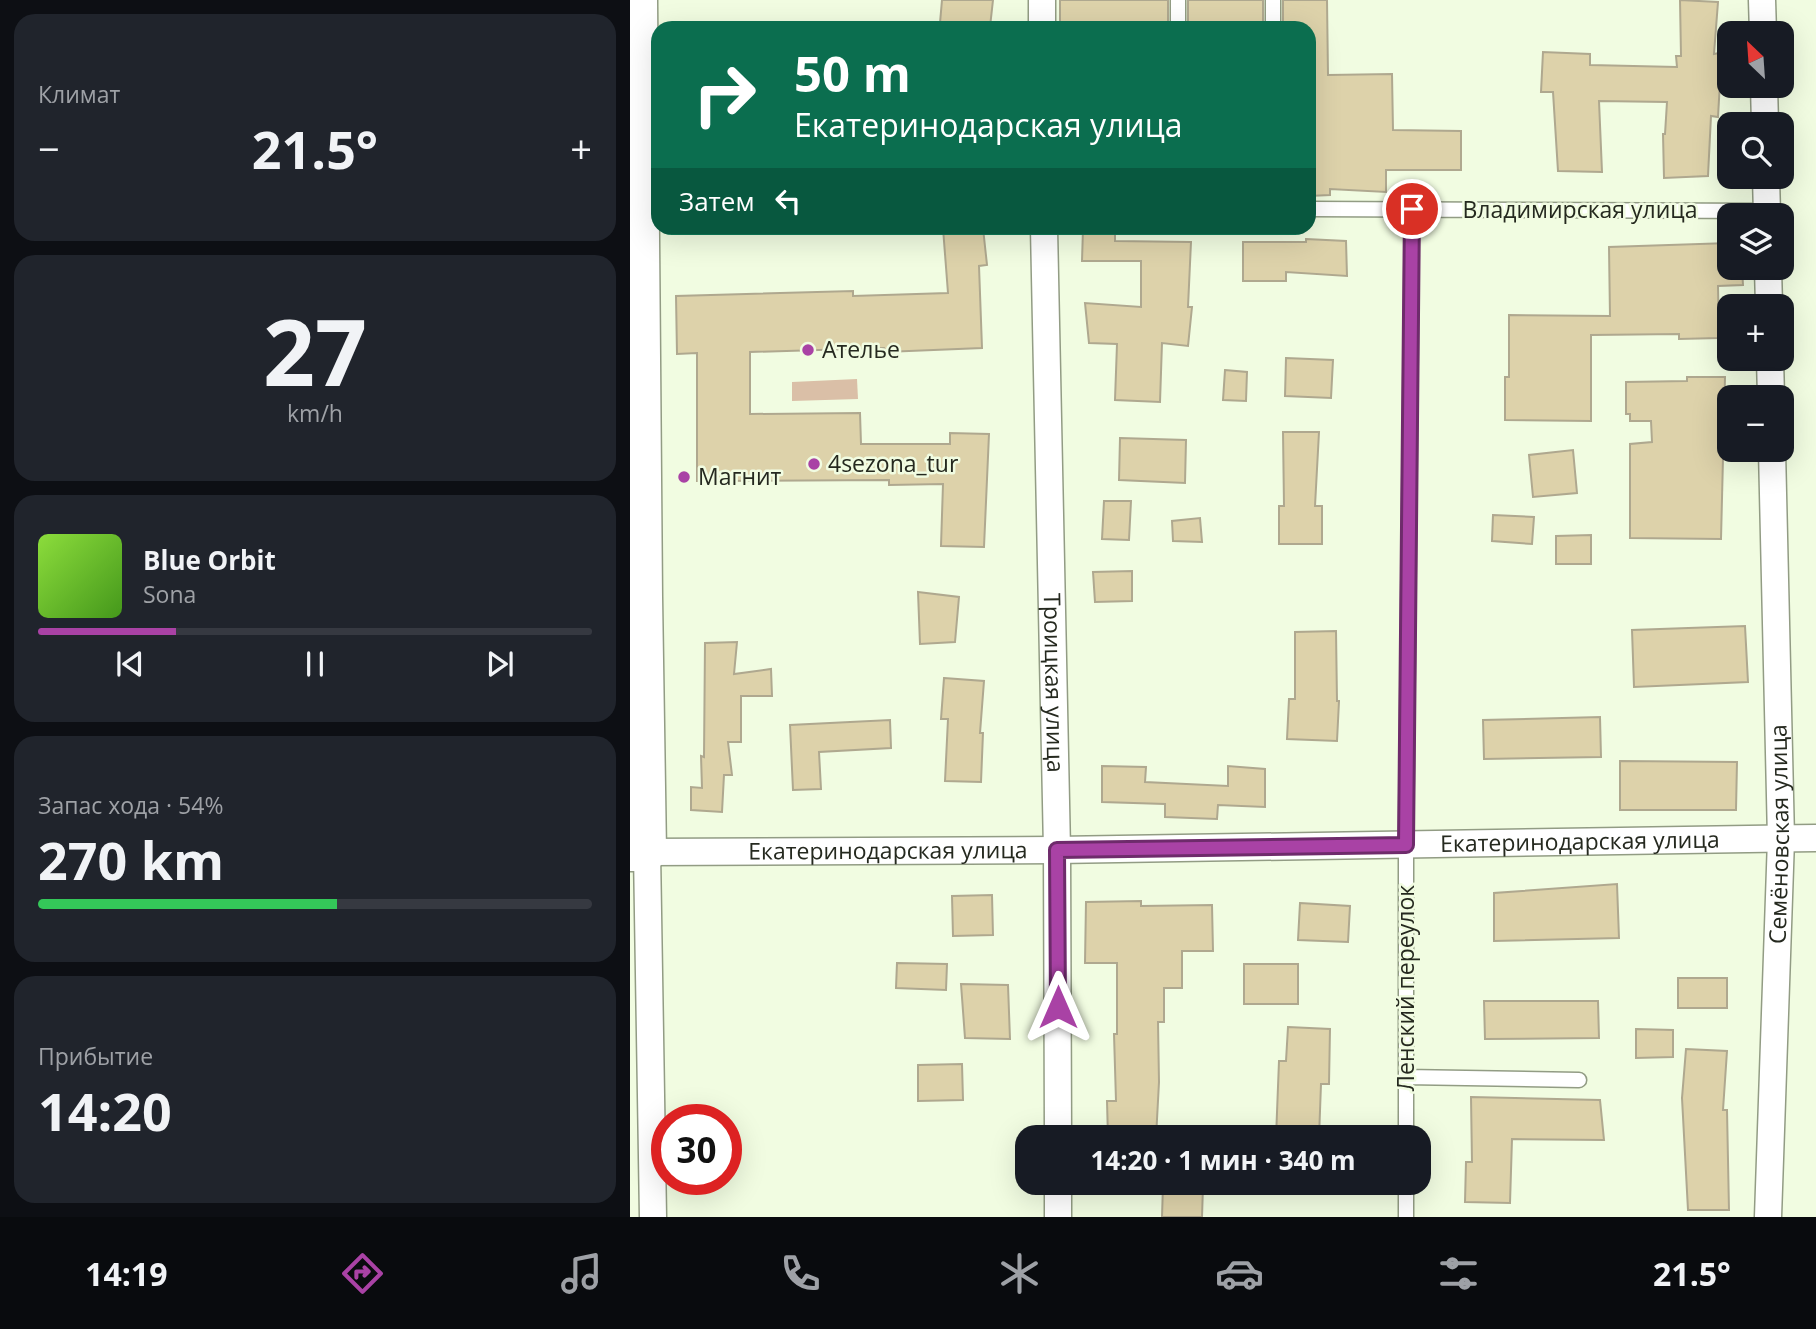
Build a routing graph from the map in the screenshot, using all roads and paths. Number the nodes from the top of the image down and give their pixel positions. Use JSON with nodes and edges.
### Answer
{"nodes":[{"id":1,"x":639,"y":0,"type":"edge"},
{"id":2,"x":1042,"y":0,"type":"edge"},
{"id":3,"x":1178,"y":0,"type":"edge"},
{"id":4,"x":1273,"y":0,"type":"edge"},
{"id":5,"x":1762,"y":0,"type":"edge"},
{"id":6,"x":1042,"y":21,"type":"edge"},
{"id":7,"x":1178,"y":21,"type":"edge"},
{"id":8,"x":1273,"y":21,"type":"edge"},
{"id":9,"x":1763,"y":21,"type":"edge"},
{"id":10,"x":1316,"y":209,"type":"edge"},
{"id":11,"x":1412,"y":209,"type":"junction"},
{"id":12,"x":1717,"y":212,"type":"edge"},
{"id":13,"x":1044,"y":235,"type":"edge"},
{"id":14,"x":635,"y":296,"type":"edge"},
{"id":15,"x":1772,"y":462,"type":"edge"},
{"id":16,"x":1816,"y":838,"type":"edge"},
{"id":17,"x":1782,"y":839,"type":"junction"},
{"id":18,"x":1406,"y":845,"type":"junction"},
{"id":19,"x":1057,"y":850,"type":"junction"},
{"id":20,"x":639,"y":852,"type":"edge"},
{"id":21,"x":1406,"y":1077,"type":"junction"},
{"id":22,"x":1578,"y":1080,"type":"dead end"},
{"id":23,"x":1058,"y":1125,"type":"edge"},
{"id":24,"x":1406,"y":1125,"type":"edge"},
{"id":25,"x":1058,"y":1195,"type":"edge"},
{"id":26,"x":1406,"y":1195,"type":"edge"},
{"id":27,"x":653,"y":1217,"type":"edge"},
{"id":28,"x":1058,"y":1217,"type":"edge"},
{"id":29,"x":1406,"y":1217,"type":"edge"},
{"id":30,"x":1768,"y":1217,"type":"edge"}],
"edges":[{"from":1,"to":14,"type":"street"},
{"from":2,"to":6,"type":"street"},
{"from":3,"to":7,"type":"lane"},
{"from":4,"to":8,"type":"lane"},
{"from":5,"to":9,"type":"street"},
{"from":10,"to":11,"type":"lane","name":"Владимирская улица"},
{"from":11,"to":12,"type":"lane","name":"Владимирская улица"},
{"from":11,"to":18,"type":"lane","name":"Ленский переулок"},
{"from":13,"to":19,"type":"street","name":"Троицкая улица"},
{"from":14,"to":20,"type":"street"},
{"from":15,"to":17,"type":"street","name":"Семёновская улица"},
{"from":16,"to":17,"type":"street","name":"Екатеринодарская улица"},
{"from":17,"to":18,"type":"street","name":"Екатеринодарская улица"},
{"from":17,"to":30,"type":"street","name":"Семёновская улица"},
{"from":18,"to":19,"type":"street","name":"Екатеринодарская улица"},
{"from":18,"to":21,"type":"lane","name":"Ленский переулок"},
{"from":19,"to":20,"type":"street","name":"Екатеринодарская улица"},
{"from":19,"to":23,"type":"street","name":"Троицкая улица"},
{"from":20,"to":27,"type":"street"},
{"from":21,"to":22,"type":"lane"},
{"from":21,"to":24,"type":"lane","name":"Ленский переулок"},
{"from":25,"to":28,"type":"street"},
{"from":26,"to":29,"type":"lane"}]}
